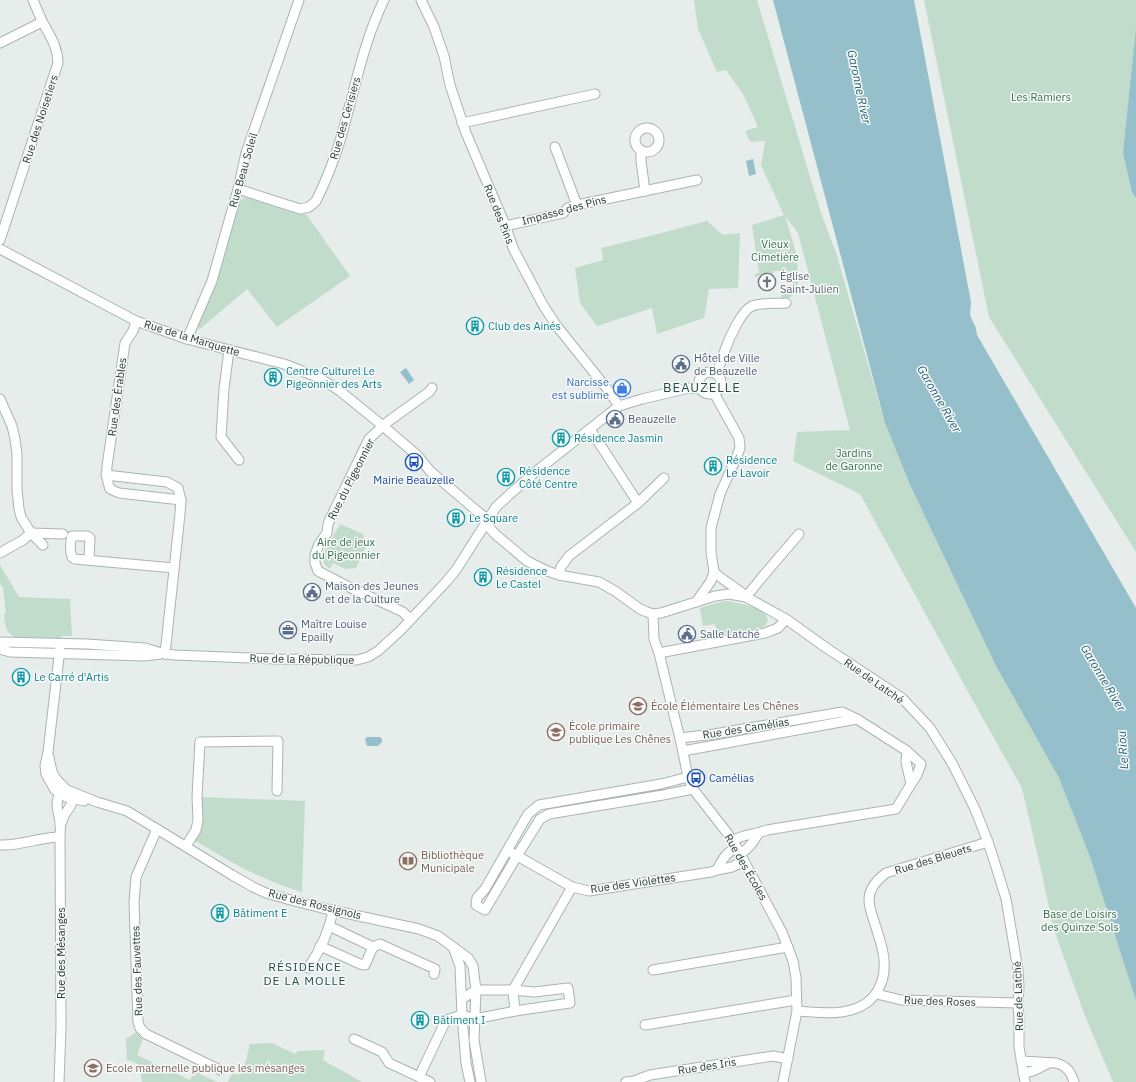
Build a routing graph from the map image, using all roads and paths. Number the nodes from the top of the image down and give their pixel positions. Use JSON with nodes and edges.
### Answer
{"nodes":[{"id":1,"x":299,"y":0,"type":"edge"},
{"id":2,"x":384,"y":0,"type":"edge"},
{"id":3,"x":421,"y":0,"type":"edge"},
{"id":4,"x":35,"y":1,"type":"edge"},
{"id":5,"x":42,"y":22,"type":"junction"},
{"id":6,"x":0,"y":43,"type":"edge"},
{"id":7,"x":595,"y":94,"type":"dead end"},
{"id":8,"x":462,"y":123,"type":"junction"},
{"id":9,"x":555,"y":147,"type":"dead end"},
{"id":10,"x":641,"y":151,"type":"dead end"},
{"id":11,"x":697,"y":180,"type":"dead end"},
{"id":12,"x":238,"y":189,"type":"junction"},
{"id":13,"x":646,"y":191,"type":"junction"},
{"id":14,"x":577,"y":205,"type":"junction"},
{"id":15,"x":505,"y":226,"type":"junction"},
{"id":16,"x":0,"y":240,"type":"edge"},
{"id":17,"x":0,"y":249,"type":"edge"},
{"id":18,"x":786,"y":303,"type":"dead end"},
{"id":19,"x":136,"y":321,"type":"junction"},
{"id":20,"x":187,"y":339,"type":"junction"},
{"id":21,"x":229,"y":350,"type":"junction"},
{"id":22,"x":716,"y":373,"type":"junction"},
{"id":23,"x":432,"y":388,"type":"dead end"},
{"id":24,"x":701,"y":389,"type":"junction"},
{"id":25,"x":714,"y":393,"type":"junction"},
{"id":26,"x":0,"y":400,"type":"edge"},
{"id":27,"x":619,"y":406,"type":"junction"},
{"id":28,"x":383,"y":426,"type":"junction"},
{"id":29,"x":590,"y":429,"type":"junction"},
{"id":30,"x":239,"y":460,"type":"dead end"},
{"id":31,"x":106,"y":475,"type":"junction"},
{"id":32,"x":664,"y":478,"type":"dead end"},
{"id":33,"x":180,"y":500,"type":"junction"},
{"id":34,"x":638,"y":503,"type":"junction"},
{"id":35,"x":486,"y":522,"type":"junction"},
{"id":36,"x":32,"y":533,"type":"junction"},
{"id":37,"x":63,"y":534,"type":"dead end"},
{"id":38,"x":799,"y":534,"type":"dead end"},
{"id":39,"x":43,"y":546,"type":"dead end"},
{"id":40,"x":0,"y":553,"type":"edge"},
{"id":41,"x":89,"y":559,"type":"dead end"},
{"id":42,"x":174,"y":568,"type":"junction"},
{"id":43,"x":714,"y":572,"type":"junction"},
{"id":44,"x":559,"y":575,"type":"junction"},
{"id":45,"x":746,"y":597,"type":"junction"},
{"id":46,"x":696,"y":602,"type":"junction"},
{"id":47,"x":653,"y":614,"type":"junction"},
{"id":48,"x":410,"y":619,"type":"junction"},
{"id":49,"x":786,"y":619,"type":"junction"},
{"id":50,"x":0,"y":642,"type":"edge"},
{"id":51,"x":60,"y":644,"type":"junction"},
{"id":52,"x":0,"y":649,"type":"edge"},
{"id":53,"x":60,"y":653,"type":"junction"},
{"id":54,"x":659,"y":653,"type":"junction"},
{"id":55,"x":165,"y":654,"type":"junction"},
{"id":56,"x":857,"y":719,"type":"junction"},
{"id":57,"x":680,"y":738,"type":"junction"},
{"id":58,"x":683,"y":751,"type":"junction"},
{"id":59,"x":907,"y":751,"type":"junction"},
{"id":60,"x":688,"y":777,"type":"junction"},
{"id":61,"x":911,"y":784,"type":"junction"},
{"id":62,"x":693,"y":789,"type":"junction"},
{"id":63,"x":277,"y":791,"type":"dead end"},
{"id":64,"x":64,"y":792,"type":"junction"},
{"id":65,"x":610,"y":792,"type":"junction"},
{"id":66,"x":72,"y":799,"type":"junction"},
{"id":67,"x":97,"y":802,"type":"junction"},
{"id":68,"x":612,"y":803,"type":"junction"},
{"id":69,"x":60,"y":825,"type":"junction"},
{"id":70,"x":157,"y":829,"type":"junction"},
{"id":71,"x":758,"y":834,"type":"junction"},
{"id":72,"x":60,"y":837,"type":"junction"},
{"id":73,"x":988,"y":842,"type":"junction"},
{"id":74,"x":0,"y":846,"type":"edge"},
{"id":75,"x":186,"y":846,"type":"junction"},
{"id":76,"x":508,"y":850,"type":"junction"},
{"id":77,"x":738,"y":851,"type":"junction"},
{"id":78,"x":517,"y":856,"type":"junction"},
{"id":79,"x":717,"y":870,"type":"junction"},
{"id":80,"x":572,"y":887,"type":"junction"},
{"id":81,"x":333,"y":911,"type":"junction"},
{"id":82,"x":329,"y":926,"type":"junction"},
{"id":83,"x":320,"y":946,"type":"junction"},
{"id":84,"x":373,"y":947,"type":"junction"},
{"id":85,"x":453,"y":947,"type":"junction"},
{"id":86,"x":788,"y":947,"type":"junction"},
{"id":87,"x":308,"y":968,"type":"dead end"},
{"id":88,"x":653,"y":970,"type":"dead end"},
{"id":89,"x":434,"y":974,"type":"dead end"},
{"id":90,"x":476,"y":990,"type":"junction"},
{"id":91,"x":513,"y":990,"type":"junction"},
{"id":92,"x":877,"y":993,"type":"junction"},
{"id":93,"x":462,"y":1000,"type":"junction"},
{"id":94,"x":796,"y":1000,"type":"junction"},
{"id":95,"x":1018,"y":1003,"type":"junction"},
{"id":96,"x":515,"y":1011,"type":"junction"},
{"id":97,"x":796,"y":1011,"type":"junction"},
{"id":98,"x":462,"y":1015,"type":"junction"},
{"id":99,"x":475,"y":1019,"type":"junction"},
{"id":100,"x":645,"y":1025,"type":"dead end"},
{"id":101,"x":354,"y":1039,"type":"dead end"},
{"id":102,"x":788,"y":1059,"type":"junction"},
{"id":103,"x":1021,"y":1061,"type":"junction"},
{"id":104,"x":1049,"y":1064,"type":"junction"},
{"id":105,"x":220,"y":1070,"type":"dead end"},
{"id":106,"x":419,"y":1077,"type":"junction"},
{"id":107,"x":1024,"y":1077,"type":"edge"},
{"id":108,"x":59,"y":1082,"type":"edge"},
{"id":109,"x":430,"y":1082,"type":"edge"},
{"id":110,"x":470,"y":1082,"type":"edge"},
{"id":111,"x":481,"y":1082,"type":"edge"},
{"id":112,"x":626,"y":1082,"type":"edge"},
{"id":113,"x":783,"y":1082,"type":"edge"},
{"id":114,"x":1074,"y":1082,"type":"edge"}],
"edges":[{"from":1,"to":12,"type":"street","name":"Rue Beau Soleil"},
{"from":2,"to":12,"type":"street","name":"Rue des Cerisiers"},
{"from":3,"to":8,"type":"street","name":"Rue des Pins"},
{"from":4,"to":5,"type":"street","name":"Rue des Noisetiers"},
{"from":5,"to":6,"type":"street"},
{"from":5,"to":16,"type":"street","name":"Rue des Noisetiers"},
{"from":7,"to":8,"type":"street"},
{"from":8,"to":15,"type":"street","name":"Rue des Pins"},
{"from":9,"to":14,"type":"street"},
{"from":10,"to":13,"type":"street"},
{"from":11,"to":13,"type":"street","name":"Impasse des Pins"},
{"from":12,"to":20,"type":"street","name":"Rue Beau Soleil"},
{"from":13,"to":14,"type":"street","name":"Impasse des Pins"},
{"from":14,"to":15,"type":"street","name":"Impasse des Pins"},
{"from":15,"to":27,"type":"street","name":"Rue des Pins"},
{"from":17,"to":19,"type":"street","name":"Rue de la Marquette"},
{"from":18,"to":22,"type":"street"},
{"from":19,"to":20,"type":"street","name":"Rue de la Marquette"},
{"from":19,"to":31,"type":"street","name":"Rue des Érables"},
{"from":20,"to":21,"type":"street","name":"Rue de la Marquette"},
{"from":21,"to":28,"type":"street","name":"Rue de la Marquette"},
{"from":21,"to":30,"type":"street"},
{"from":22,"to":24,"type":"street"},
{"from":22,"to":25,"type":"street"},
{"from":23,"to":28,"type":"street"},
{"from":24,"to":25,"type":"street"},
{"from":24,"to":27,"type":"street"},
{"from":25,"to":43,"type":"street"},
{"from":26,"to":36,"type":"street"},
{"from":27,"to":29,"type":"street","name":"Rue de la République"},
{"from":28,"to":35,"type":"street","name":"Rue de la Marquette"},
{"from":28,"to":48,"type":"street","name":"Rue du Pigeonnier"},
{"from":29,"to":34,"type":"street"},
{"from":29,"to":35,"type":"street","name":"Rue de la République"},
{"from":31,"to":33,"type":"street"},
{"from":31,"to":33,"type":"street"},
{"from":32,"to":34,"type":"street"},
{"from":33,"to":42,"type":"street"},
{"from":34,"to":44,"type":"street"},
{"from":35,"to":44,"type":"street"},
{"from":35,"to":48,"type":"street","name":"Rue de la République"},
{"from":36,"to":37,"type":"street"},
{"from":36,"to":39,"type":"street"},
{"from":36,"to":40,"type":"street"},
{"from":38,"to":45,"type":"street"},
{"from":41,"to":42,"type":"street"},
{"from":42,"to":55,"type":"street"},
{"from":43,"to":45,"type":"street"},
{"from":43,"to":46,"type":"street"},
{"from":44,"to":47,"type":"street"},
{"from":45,"to":46,"type":"street","name":"Rue de Latché"},
{"from":45,"to":49,"type":"street","name":"Rue de Latché"},
{"from":46,"to":47,"type":"street","name":"Rue de Latché"},
{"from":47,"to":54,"type":"street","name":"Rue des Écoles"},
{"from":48,"to":55,"type":"street","name":"Rue de la République"},
{"from":49,"to":54,"type":"street"},
{"from":49,"to":73,"type":"street","name":"Rue de Latché"},
{"from":50,"to":51,"type":"street","name":"Rue de la République"},
{"from":51,"to":53,"type":"street"},
{"from":51,"to":55,"type":"street","name":"Rue de la République"},
{"from":52,"to":53,"type":"street","name":"Rue de la République"},
{"from":53,"to":55,"type":"street","name":"Rue de la République"},
{"from":53,"to":64,"type":"street"},
{"from":54,"to":57,"type":"street","name":"Rue des Écoles"},
{"from":56,"to":57,"type":"street","name":"Rue des Camélias"},
{"from":56,"to":58,"type":"street","name":"Rue des Camélias"},
{"from":56,"to":59,"type":"street","name":"Rue des Camélias"},
{"from":57,"to":58,"type":"street","name":"Rue des Écoles"},
{"from":58,"to":60,"type":"street","name":"Rue des Écoles"},
{"from":59,"to":61,"type":"street"},
{"from":59,"to":61,"type":"street","name":"Rue des Camélias"},
{"from":60,"to":62,"type":"street","name":"Rue des Écoles"},
{"from":60,"to":65,"type":"street"},
{"from":61,"to":71,"type":"street","name":"Rue des Camélias"},
{"from":62,"to":68,"type":"street"},
{"from":62,"to":77,"type":"street","name":"Rue des Écoles"},
{"from":63,"to":75,"type":"street"},
{"from":64,"to":66,"type":"street"},
{"from":64,"to":67,"type":"street","name":"Rue des Rossignols"},
{"from":64,"to":69,"type":"street","name":"Rue des Mésanges"},
{"from":65,"to":68,"type":"street"},
{"from":65,"to":76,"type":"street"},
{"from":66,"to":67,"type":"street","name":"Rue des Rossignols"},
{"from":66,"to":69,"type":"street","name":"Rue des Mésanges"},
{"from":67,"to":70,"type":"street","name":"Rue des Rossignols"},
{"from":68,"to":78,"type":"street"},
{"from":69,"to":72,"type":"street","name":"Rue des Mésanges"},
{"from":70,"to":75,"type":"street","name":"Rue des Rossignols"},
{"from":70,"to":105,"type":"street","name":"Rue des Fauvettes"},
{"from":71,"to":77,"type":"street"},
{"from":71,"to":77,"type":"street","name":"Rue des Camélias"},
{"from":72,"to":74,"type":"street"},
{"from":72,"to":108,"type":"street","name":"Rue des Mésanges"},
{"from":73,"to":92,"type":"street","name":"Rue des Bleuets"},
{"from":73,"to":95,"type":"street","name":"Rue de Latché"},
{"from":75,"to":81,"type":"street","name":"Rue des Rossignols"},
{"from":76,"to":78,"type":"street","name":"Rue des Violettes"},
{"from":76,"to":78,"type":"street"},
{"from":77,"to":79,"type":"street"},
{"from":77,"to":79,"type":"street","name":"Rue des Violettes"},
{"from":77,"to":86,"type":"street","name":"Rue des Écoles"},
{"from":78,"to":80,"type":"street","name":"Rue des Violettes"},
{"from":79,"to":80,"type":"street","name":"Rue des Violettes"},
{"from":80,"to":91,"type":"street"},
{"from":81,"to":82,"type":"street"},
{"from":81,"to":85,"type":"street","name":"Rue des Rossignols"},
{"from":82,"to":83,"type":"street"},
{"from":82,"to":84,"type":"street"},
{"from":83,"to":84,"type":"street"},
{"from":83,"to":87,"type":"street"},
{"from":84,"to":89,"type":"street"},
{"from":85,"to":90,"type":"street","name":"Rue des Rossignols"},
{"from":85,"to":93,"type":"street"},
{"from":86,"to":88,"type":"street"},
{"from":86,"to":94,"type":"street","name":"Rue des Écoles"},
{"from":90,"to":91,"type":"street"},
{"from":90,"to":93,"type":"street"},
{"from":90,"to":99,"type":"street","name":"Rue des Rossignols"},
{"from":91,"to":96,"type":"street"},
{"from":91,"to":96,"type":"street"},
{"from":92,"to":95,"type":"street","name":"Rue des Roses"},
{"from":92,"to":97,"type":"street"},
{"from":93,"to":98,"type":"street"},
{"from":94,"to":97,"type":"street","name":"Rue des Écoles"},
{"from":94,"to":100,"type":"street"},
{"from":95,"to":103,"type":"street","name":"Rue de Latché"},
{"from":96,"to":99,"type":"street"},
{"from":97,"to":102,"type":"street","name":"Rue des Écoles"},
{"from":98,"to":99,"type":"street"},
{"from":98,"to":106,"type":"street"},
{"from":98,"to":110,"type":"street"},
{"from":99,"to":111,"type":"street","name":"Rue des Rossignols"},
{"from":101,"to":106,"type":"street"},
{"from":102,"to":112,"type":"street","name":"Rue des Iris"},
{"from":102,"to":113,"type":"street","name":"Rue des Écoles"},
{"from":103,"to":104,"type":"street"},
{"from":103,"to":107,"type":"street","name":"Rue de Latché"},
{"from":104,"to":107,"type":"street"},
{"from":104,"to":114,"type":"street"},
{"from":106,"to":109,"type":"street"}]}
